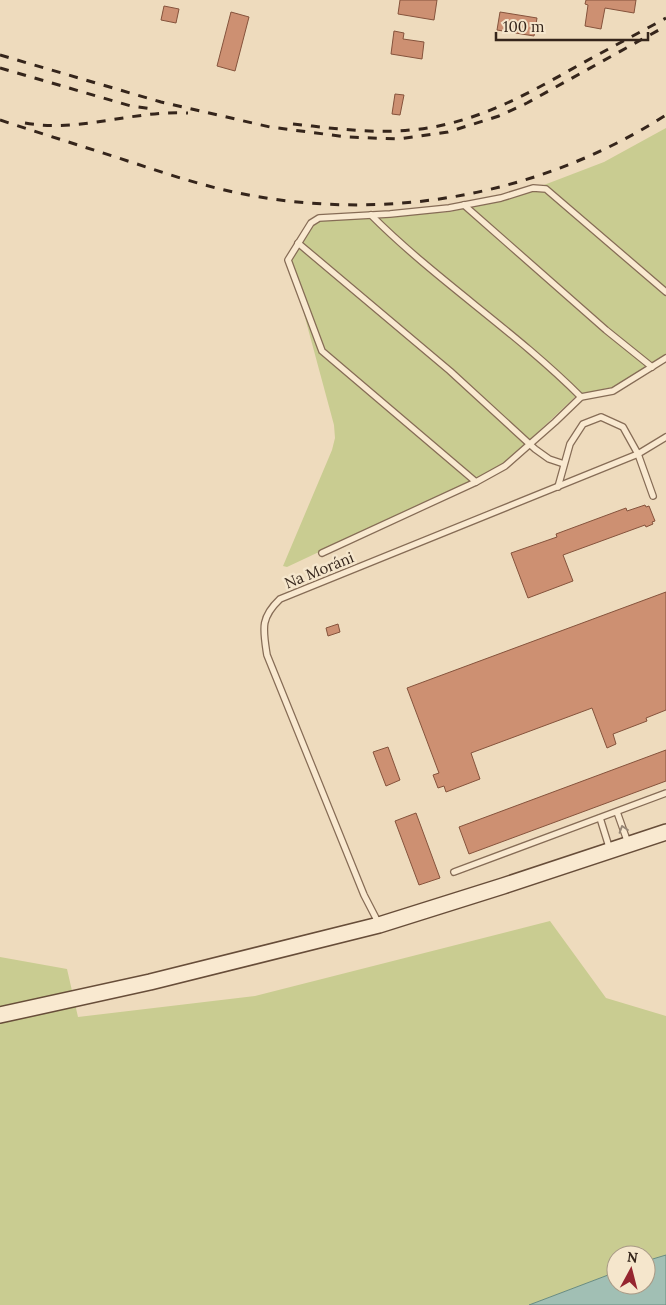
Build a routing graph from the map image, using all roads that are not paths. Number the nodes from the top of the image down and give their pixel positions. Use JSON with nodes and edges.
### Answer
{"nodes":[{"id":1,"x":464,"y":205,"type":"junction"},
{"id":2,"x":371,"y":215,"type":"junction"},
{"id":3,"x":298,"y":243,"type":"junction"},
{"id":4,"x":666,"y":292,"type":"edge"},
{"id":5,"x":666,"y":358,"type":"edge"},
{"id":6,"x":652,"y":367,"type":"junction"},
{"id":7,"x":581,"y":397,"type":"junction"},
{"id":8,"x":666,"y":437,"type":"edge"},
{"id":9,"x":530,"y":444,"type":"junction"},
{"id":10,"x":638,"y":454,"type":"junction"},
{"id":11,"x":564,"y":464,"type":"junction"},
{"id":12,"x":476,"y":482,"type":"junction"},
{"id":13,"x":558,"y":487,"type":"junction"},
{"id":14,"x":653,"y":496,"type":"dead end"},
{"id":15,"x":322,"y":553,"type":"dead end"},
{"id":16,"x":666,"y":793,"type":"edge"},
{"id":17,"x":617,"y":812,"type":"junction"},
{"id":18,"x":600,"y":818,"type":"junction"},
{"id":19,"x":666,"y":832,"type":"edge"},
{"id":20,"x":628,"y":845,"type":"junction"},
{"id":21,"x":611,"y":851,"type":"junction"},
{"id":22,"x":454,"y":872,"type":"dead end"},
{"id":23,"x":379,"y":925,"type":"junction"},
{"id":24,"x":0,"y":1015,"type":"edge"}],
"edges":[{"from":1,"to":2,"type":"lane"},
{"from":1,"to":4,"type":"lane"},
{"from":1,"to":6,"type":"lane"},
{"from":2,"to":3,"type":"lane"},
{"from":2,"to":7,"type":"lane"},
{"from":3,"to":9,"type":"lane"},
{"from":3,"to":12,"type":"lane"},
{"from":5,"to":6,"type":"lane"},
{"from":6,"to":7,"type":"lane"},
{"from":7,"to":9,"type":"lane"},
{"from":8,"to":10,"type":"lane","name":"Na Moráni"},
{"from":9,"to":11,"type":"lane"},
{"from":9,"to":12,"type":"lane"},
{"from":10,"to":11,"type":"lane"},
{"from":10,"to":13,"type":"lane","name":"Na Moráni"},
{"from":10,"to":14,"type":"lane"},
{"from":11,"to":13,"type":"lane"},
{"from":12,"to":15,"type":"lane"},
{"from":13,"to":23,"type":"lane","name":"Na Moráni"},
{"from":16,"to":17,"type":"lane"},
{"from":17,"to":18,"type":"lane"},
{"from":20,"to":17,"type":"lane","one_way":true},
{"from":18,"to":21,"type":"lane"},
{"from":18,"to":22,"type":"lane"},
{"from":19,"to":20,"type":"street"},
{"from":20,"to":21,"type":"street"},
{"from":21,"to":23,"type":"street"},
{"from":23,"to":24,"type":"street"}]}
